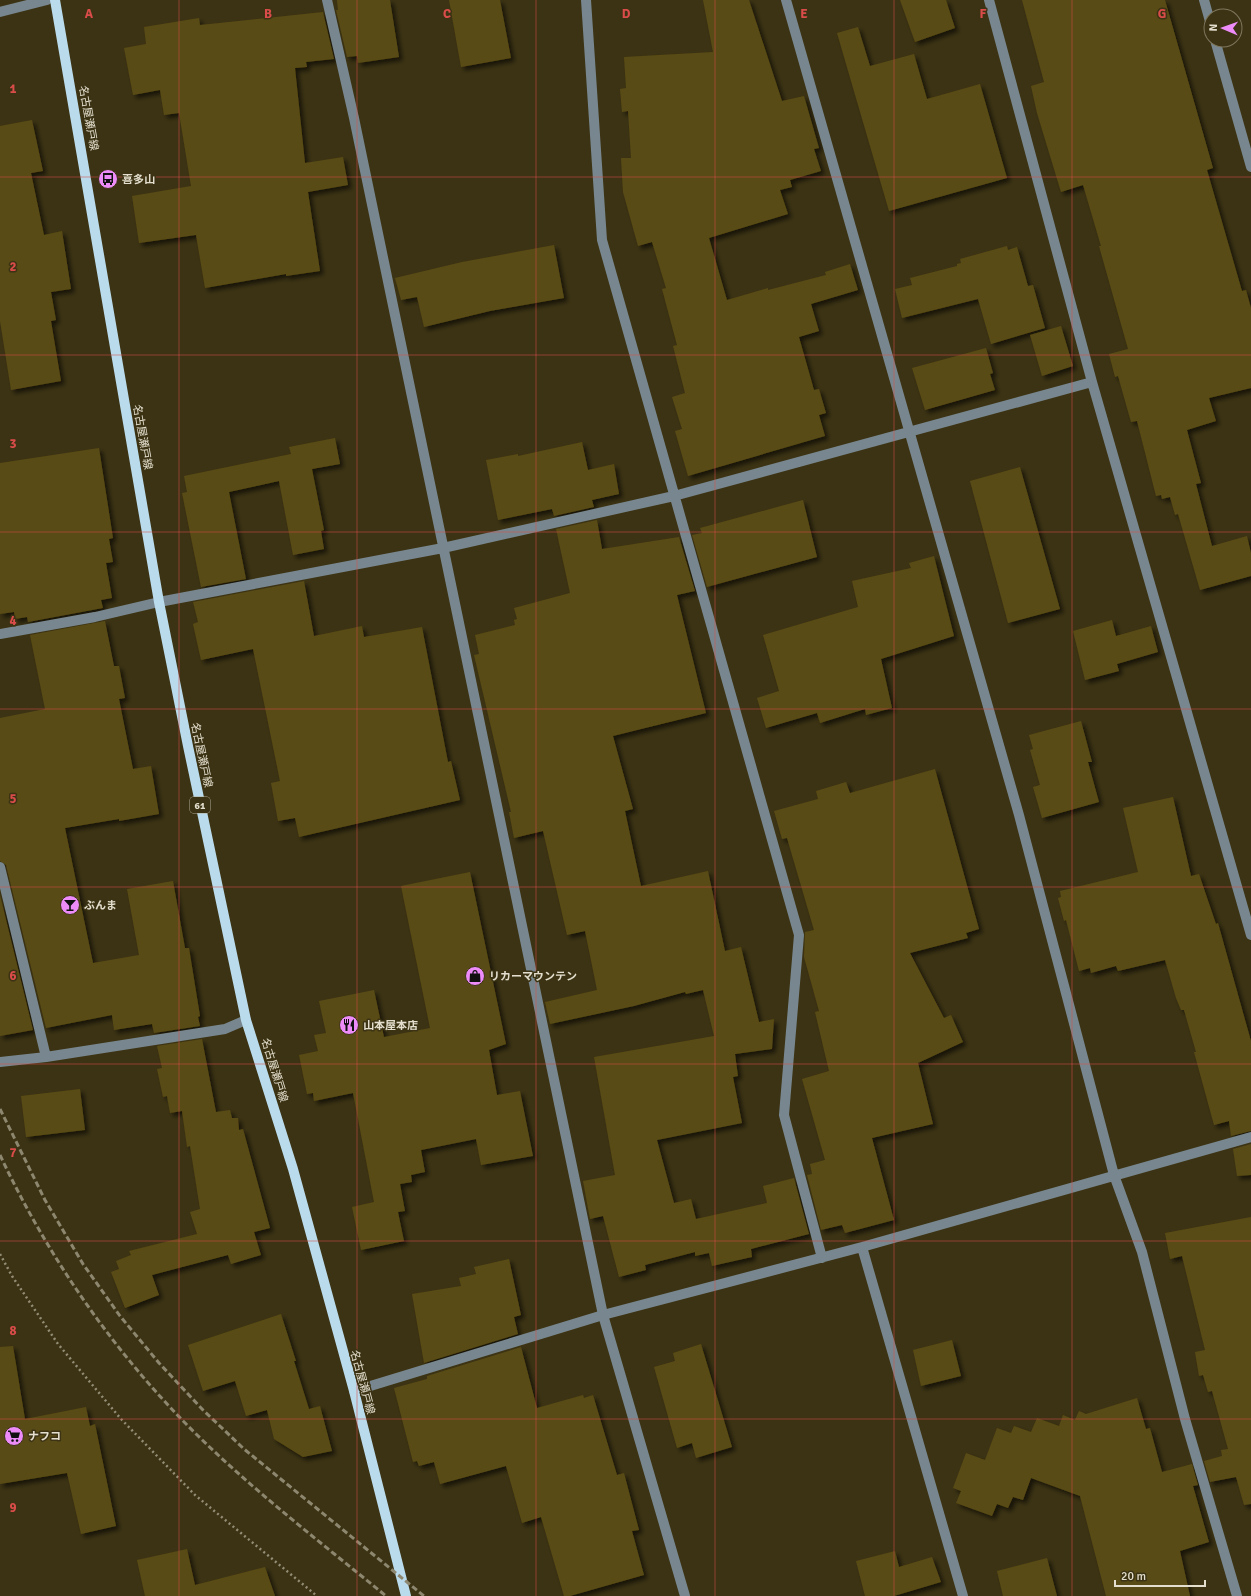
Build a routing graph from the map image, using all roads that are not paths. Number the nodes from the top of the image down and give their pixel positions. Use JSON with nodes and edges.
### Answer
{"nodes":[{"id":1,"x":47,"y":0,"type":"edge"},
{"id":2,"x":55,"y":0,"type":"edge"},
{"id":3,"x":327,"y":0,"type":"edge"},
{"id":4,"x":586,"y":0,"type":"edge"},
{"id":5,"x":786,"y":0,"type":"edge"},
{"id":6,"x":989,"y":0,"type":"edge"},
{"id":7,"x":0,"y":12,"type":"edge"},
{"id":8,"x":1217,"y":48,"type":"edge"},
{"id":9,"x":1251,"y":167,"type":"edge"},
{"id":10,"x":1092,"y":382,"type":"junction"},
{"id":11,"x":909,"y":433,"type":"junction"},
{"id":12,"x":674,"y":496,"type":"junction"},
{"id":13,"x":443,"y":548,"type":"junction"},
{"id":14,"x":160,"y":602,"type":"junction"},
{"id":15,"x":0,"y":634,"type":"edge"},
{"id":16,"x":0,"y":867,"type":"edge"},
{"id":17,"x":1251,"y":935,"type":"edge"},
{"id":18,"x":246,"y":1020,"type":"junction"},
{"id":19,"x":46,"y":1057,"type":"junction"},
{"id":20,"x":0,"y":1062,"type":"edge"},
{"id":21,"x":1251,"y":1137,"type":"edge"},
{"id":22,"x":1114,"y":1175,"type":"junction"},
{"id":23,"x":862,"y":1247,"type":"junction"},
{"id":24,"x":822,"y":1258,"type":"junction"},
{"id":25,"x":603,"y":1315,"type":"junction"},
{"id":26,"x":354,"y":1391,"type":"junction"},
{"id":27,"x":406,"y":1596,"type":"edge"},
{"id":28,"x":685,"y":1596,"type":"edge"},
{"id":29,"x":962,"y":1596,"type":"edge"},
{"id":30,"x":1237,"y":1596,"type":"edge"}],
"edges":[{"from":1,"to":7,"type":"street"},
{"from":2,"to":14,"type":"main road","name":"名古屋瀬戸線","number":"61"},
{"from":3,"to":13,"type":"street"},
{"from":4,"to":12,"type":"street"},
{"from":5,"to":11,"type":"street"},
{"from":6,"to":10,"type":"street"},
{"from":8,"to":9,"type":"street"},
{"from":10,"to":11,"type":"street"},
{"from":10,"to":17,"type":"street"},
{"from":11,"to":12,"type":"street"},
{"from":11,"to":22,"type":"street"},
{"from":12,"to":13,"type":"street"},
{"from":12,"to":24,"type":"street"},
{"from":13,"to":14,"type":"street"},
{"from":13,"to":25,"type":"street"},
{"from":14,"to":15,"type":"street"},
{"from":14,"to":18,"type":"main road","name":"名古屋瀬戸線","number":"61"},
{"from":16,"to":19,"type":"street"},
{"from":18,"to":19,"type":"street"},
{"from":18,"to":26,"type":"main road","name":"名古屋瀬戸線","number":"61"},
{"from":19,"to":20,"type":"street"},
{"from":21,"to":22,"type":"street"},
{"from":22,"to":23,"type":"street"},
{"from":22,"to":30,"type":"street"},
{"from":23,"to":24,"type":"street"},
{"from":23,"to":29,"type":"street"},
{"from":24,"to":25,"type":"street"},
{"from":25,"to":26,"type":"street"},
{"from":25,"to":28,"type":"street"},
{"from":26,"to":27,"type":"main road","name":"名古屋瀬戸線","number":"61"}]}
